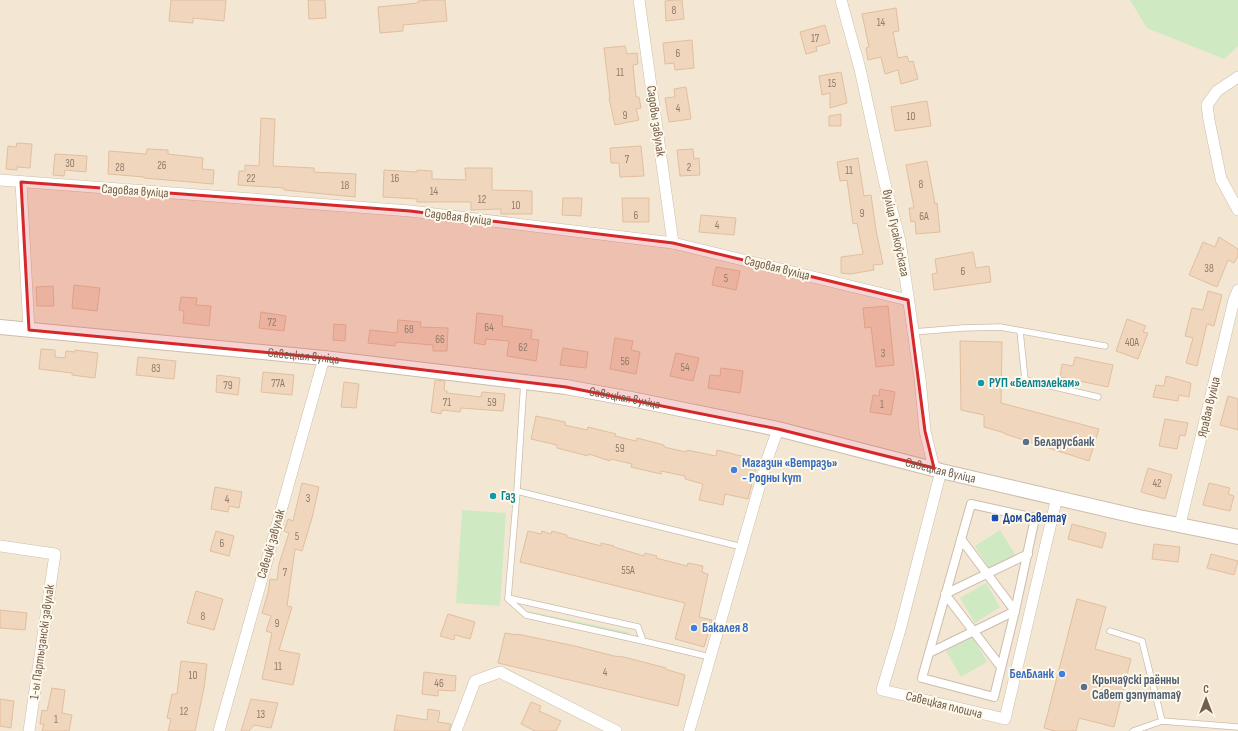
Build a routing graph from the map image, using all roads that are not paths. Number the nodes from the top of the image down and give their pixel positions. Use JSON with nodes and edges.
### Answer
{"nodes":[{"id":1,"x":640,"y":0,"type":"edge"},
{"id":2,"x":841,"y":0,"type":"edge"},
{"id":3,"x":1238,"y":77,"type":"edge"},
{"id":4,"x":0,"y":180,"type":"edge"},
{"id":5,"x":21,"y":182,"type":"junction"},
{"id":6,"x":1238,"y":210,"type":"edge"},
{"id":7,"x":673,"y":243,"type":"junction"},
{"id":8,"x":1238,"y":290,"type":"edge"},
{"id":9,"x":908,"y":300,"type":"junction"},
{"id":10,"x":0,"y":327,"type":"edge"},
{"id":11,"x":30,"y":330,"type":"junction"},
{"id":12,"x":1020,"y":331,"type":"junction"},
{"id":13,"x":913,"y":332,"type":"junction"},
{"id":14,"x":1106,"y":346,"type":"dead end"},
{"id":15,"x":324,"y":358,"type":"junction"},
{"id":16,"x":524,"y":381,"type":"junction"},
{"id":17,"x":1098,"y":397,"type":"dead end"},
{"id":18,"x":778,"y":429,"type":"junction"},
{"id":19,"x":938,"y":470,"type":"junction"},
{"id":20,"x":517,"y":491,"type":"junction"},
{"id":21,"x":1057,"y":497,"type":"junction"},
{"id":22,"x":1180,"y":524,"type":"junction"},
{"id":23,"x":1238,"y":537,"type":"edge"},
{"id":24,"x":961,"y":539,"type":"junction"},
{"id":25,"x":0,"y":546,"type":"edge"},
{"id":26,"x":742,"y":547,"type":"junction"},
{"id":27,"x":1028,"y":554,"type":"junction"},
{"id":28,"x":987,"y":574,"type":"junction"},
{"id":29,"x":945,"y":594,"type":"junction"},
{"id":30,"x":508,"y":598,"type":"junction"},
{"id":31,"x":1015,"y":611,"type":"junction"},
{"id":32,"x":973,"y":631,"type":"junction"},
{"id":33,"x":1110,"y":631,"type":"dead end"},
{"id":34,"x":643,"y":642,"type":"junction"},
{"id":35,"x":929,"y":653,"type":"junction"},
{"id":36,"x":710,"y":657,"type":"junction"},
{"id":37,"x":1001,"y":667,"type":"junction"},
{"id":38,"x":1162,"y":720,"type":"junction"},
{"id":39,"x":1238,"y":727,"type":"edge"},
{"id":40,"x":29,"y":731,"type":"edge"},
{"id":41,"x":220,"y":731,"type":"edge"},
{"id":42,"x":456,"y":731,"type":"edge"},
{"id":43,"x":616,"y":731,"type":"edge"},
{"id":44,"x":689,"y":731,"type":"edge"},
{"id":45,"x":1133,"y":731,"type":"edge"}],
"edges":[{"from":1,"to":7,"type":"street","name":"Садовы завулак"},
{"from":2,"to":9,"type":"street","name":"вуліца Гусакоўскага"},
{"from":3,"to":6,"type":"street"},
{"from":4,"to":5,"type":"street","name":"Садовая вуліца"},
{"from":5,"to":7,"type":"street","name":"Садовая вуліца"},
{"from":5,"to":11,"type":"street"},
{"from":7,"to":9,"type":"street","name":"Садовая вуліца"},
{"from":8,"to":22,"type":"street","name":"Яравая вуліца"},
{"from":9,"to":13,"type":"street","name":"вуліца Гусакоўскага"},
{"from":10,"to":11,"type":"street","name":"Савецкая вуліца"},
{"from":11,"to":15,"type":"street","name":"Савецкая вуліца"},
{"from":12,"to":13,"type":"lane"},
{"from":12,"to":14,"type":"lane"},
{"from":12,"to":17,"type":"lane"},
{"from":13,"to":19,"type":"street","name":"вуліца Гусакоўскага"},
{"from":15,"to":16,"type":"street","name":"Савецкая вуліца"},
{"from":15,"to":41,"type":"street","name":"Савецкі завулак"},
{"from":16,"to":18,"type":"street","name":"Савецкая вуліца"},
{"from":16,"to":20,"type":"lane"},
{"from":18,"to":19,"type":"street","name":"Савецкая вуліца"},
{"from":18,"to":26,"type":"street"},
{"from":19,"to":21,"type":"street","name":"Савецкая вуліца"},
{"from":19,"to":21,"type":"street","name":"Савецкая плошча"},
{"from":20,"to":26,"type":"lane"},
{"from":20,"to":30,"type":"lane"},
{"from":21,"to":22,"type":"street","name":"Савецкая вуліца"},
{"from":22,"to":23,"type":"street","name":"Савецкая вуліца"},
{"from":24,"to":27,"type":"street"},
{"from":24,"to":28,"type":"street"},
{"from":24,"to":29,"type":"street"},
{"from":25,"to":40,"type":"street","name":"1-ы Партызанскі завулак"},
{"from":26,"to":36,"type":"street"},
{"from":27,"to":28,"type":"street"},
{"from":27,"to":31,"type":"street"},
{"from":28,"to":29,"type":"street"},
{"from":28,"to":31,"type":"street"},
{"from":29,"to":32,"type":"street"},
{"from":29,"to":35,"type":"street"},
{"from":30,"to":34,"type":"lane"},
{"from":30,"to":34,"type":"lane"},
{"from":31,"to":32,"type":"street"},
{"from":31,"to":37,"type":"street"},
{"from":32,"to":35,"type":"street"},
{"from":32,"to":37,"type":"street"},
{"from":33,"to":38,"type":"lane"},
{"from":34,"to":36,"type":"lane"},
{"from":35,"to":37,"type":"street"},
{"from":36,"to":44,"type":"street"},
{"from":38,"to":39,"type":"lane"},
{"from":38,"to":45,"type":"lane"},
{"from":42,"to":43,"type":"street"}]}
